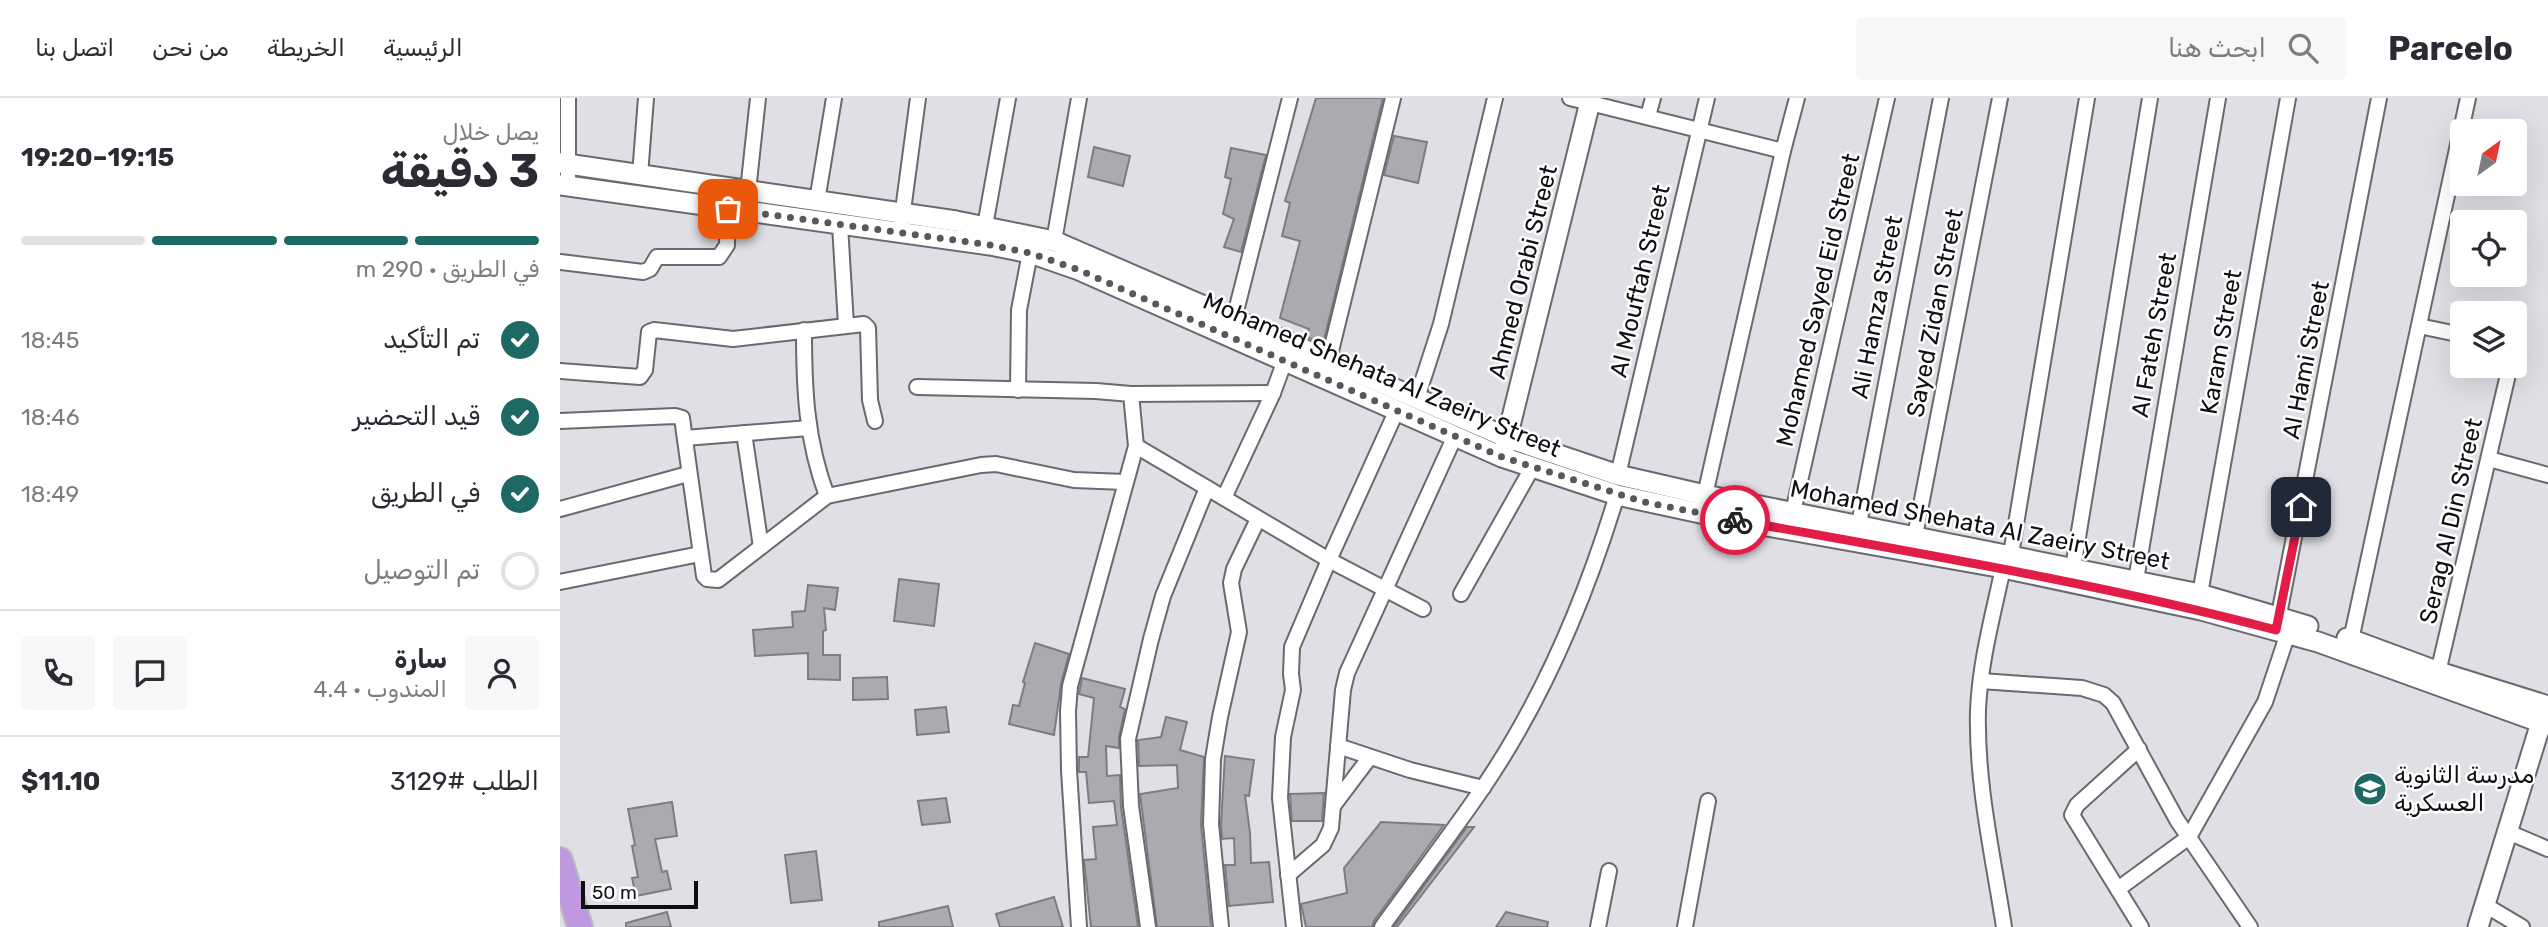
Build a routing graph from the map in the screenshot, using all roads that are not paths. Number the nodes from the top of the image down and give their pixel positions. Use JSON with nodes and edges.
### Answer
{"nodes":[{"id":1,"x":568,"y":98,"type":"edge"},
{"id":2,"x":646,"y":98,"type":"edge"},
{"id":3,"x":758,"y":98,"type":"edge"},
{"id":4,"x":834,"y":98,"type":"edge"},
{"id":5,"x":918,"y":98,"type":"edge"},
{"id":6,"x":1008,"y":98,"type":"edge"},
{"id":7,"x":1079,"y":98,"type":"edge"},
{"id":8,"x":1290,"y":98,"type":"edge"},
{"id":9,"x":1393,"y":98,"type":"edge"},
{"id":10,"x":1495,"y":98,"type":"edge"},
{"id":11,"x":1570,"y":98,"type":"edge"},
{"id":12,"x":1653,"y":98,"type":"edge"},
{"id":13,"x":1707,"y":98,"type":"edge"},
{"id":14,"x":1797,"y":98,"type":"edge"},
{"id":15,"x":1887,"y":98,"type":"edge"},
{"id":16,"x":1941,"y":98,"type":"edge"},
{"id":17,"x":2000,"y":98,"type":"edge"},
{"id":18,"x":2087,"y":98,"type":"edge"},
{"id":19,"x":2150,"y":98,"type":"edge"},
{"id":20,"x":2218,"y":98,"type":"edge"},
{"id":21,"x":2288,"y":98,"type":"edge"},
{"id":22,"x":2379,"y":98,"type":"edge"},
{"id":23,"x":2468,"y":98,"type":"edge"},
{"id":24,"x":1590,"y":101,"type":"edge"},
{"id":25,"x":1648,"y":116,"type":"junction"},
{"id":26,"x":1699,"y":130,"type":"junction"},
{"id":27,"x":1783,"y":151,"type":"junction"},
{"id":28,"x":564,"y":164,"type":"edge"},
{"id":29,"x":640,"y":175,"type":"junction"},
{"id":30,"x":564,"y":186,"type":"edge"},
{"id":31,"x":748,"y":191,"type":"junction"},
{"id":32,"x":817,"y":201,"type":"junction"},
{"id":33,"x":728,"y":209,"type":"junction"},
{"id":34,"x":900,"y":224,"type":"junction"},
{"id":35,"x":840,"y":225,"type":"junction"},
{"id":36,"x":985,"y":226,"type":"junction"},
{"id":37,"x":1055,"y":241,"type":"junction"},
{"id":38,"x":1030,"y":253,"type":"junction"},
{"id":39,"x":560,"y":262,"type":"edge"},
{"id":40,"x":1234,"y":319,"type":"junction"},
{"id":41,"x":846,"y":325,"type":"junction"},
{"id":42,"x":2419,"y":326,"type":"junction"},
{"id":43,"x":804,"y":330,"type":"junction"},
{"id":44,"x":2450,"y":332,"type":"edge"},
{"id":45,"x":1292,"y":343,"type":"junction"},
{"id":46,"x":1329,"y":359,"type":"junction"},
{"id":47,"x":1285,"y":363,"type":"junction"},
{"id":48,"x":560,"y":371,"type":"edge"},
{"id":49,"x":2507,"y":378,"type":"edge"},
{"id":50,"x":917,"y":387,"type":"dead end"},
{"id":51,"x":1018,"y":390,"type":"junction"},
{"id":52,"x":1273,"y":393,"type":"junction"},
{"id":53,"x":1130,"y":394,"type":"junction"},
{"id":54,"x":1417,"y":398,"type":"junction"},
{"id":55,"x":1396,"y":412,"type":"junction"},
{"id":56,"x":560,"y":421,"type":"edge"},
{"id":57,"x":876,"y":421,"type":"dead end"},
{"id":58,"x":809,"y":428,"type":"junction"},
{"id":59,"x":744,"y":433,"type":"junction"},
{"id":60,"x":1455,"y":436,"type":"junction"},
{"id":61,"x":685,"y":438,"type":"junction"},
{"id":62,"x":1508,"y":438,"type":"junction"},
{"id":63,"x":1136,"y":446,"type":"junction"},
{"id":64,"x":1502,"y":457,"type":"junction"},
{"id":65,"x":2489,"y":459,"type":"junction"},
{"id":66,"x":1532,"y":468,"type":"junction"},
{"id":67,"x":688,"y":474,"type":"junction"},
{"id":68,"x":1618,"y":475,"type":"junction"},
{"id":69,"x":2548,"y":475,"type":"edge"},
{"id":70,"x":1125,"y":482,"type":"junction"},
{"id":71,"x":1207,"y":488,"type":"junction"},
{"id":72,"x":1618,"y":495,"type":"junction"},
{"id":73,"x":827,"y":496,"type":"junction"},
{"id":74,"x":1224,"y":498,"type":"junction"},
{"id":75,"x":1699,"y":500,"type":"junction"},
{"id":76,"x":560,"y":509,"type":"edge"},
{"id":77,"x":1729,"y":509,"type":"junction"},
{"id":78,"x":1793,"y":512,"type":"junction"},
{"id":79,"x":1258,"y":519,"type":"junction"},
{"id":80,"x":1859,"y":524,"type":"junction"},
{"id":81,"x":1915,"y":536,"type":"junction"},
{"id":82,"x":761,"y":547,"type":"junction"},
{"id":83,"x":701,"y":554,"type":"junction"},
{"id":84,"x":1329,"y":559,"type":"junction"},
{"id":85,"x":2007,"y":561,"type":"junction"},
{"id":86,"x":2073,"y":568,"type":"junction"},
{"id":87,"x":2136,"y":580,"type":"junction"},
{"id":88,"x":560,"y":582,"type":"edge"},
{"id":89,"x":1386,"y":589,"type":"junction"},
{"id":90,"x":1461,"y":594,"type":"dead end"},
{"id":91,"x":2200,"y":594,"type":"junction"},
{"id":92,"x":1423,"y":609,"type":"dead end"},
{"id":93,"x":2281,"y":626,"type":"junction"},
{"id":94,"x":2351,"y":640,"type":"junction"},
{"id":95,"x":2437,"y":679,"type":"junction"},
{"id":96,"x":1981,"y":681,"type":"junction"},
{"id":97,"x":2546,"y":712,"type":"edge"},
{"id":98,"x":1338,"y":746,"type":"junction"},
{"id":99,"x":2139,"y":748,"type":"junction"},
{"id":100,"x":1370,"y":757,"type":"junction"},
{"id":101,"x":1483,"y":788,"type":"junction"},
{"id":102,"x":1708,"y":800,"type":"dead end"},
{"id":103,"x":1333,"y":806,"type":"junction"},
{"id":104,"x":2508,"y":832,"type":"junction"},
{"id":105,"x":2189,"y":837,"type":"junction"},
{"id":106,"x":2548,"y":849,"type":"edge"},
{"id":107,"x":560,"y":860,"type":"edge"},
{"id":108,"x":1609,"y":871,"type":"dead end"},
{"id":109,"x":1288,"y":875,"type":"junction"},
{"id":110,"x":2118,"y":889,"type":"junction"},
{"id":111,"x":2485,"y":905,"type":"junction"},
{"id":112,"x":580,"y":927,"type":"edge"},
{"id":113,"x":1079,"y":927,"type":"edge"},
{"id":114,"x":1148,"y":927,"type":"edge"},
{"id":115,"x":1221,"y":927,"type":"edge"},
{"id":116,"x":1294,"y":927,"type":"edge"},
{"id":117,"x":1382,"y":927,"type":"edge"},
{"id":118,"x":1598,"y":927,"type":"edge"},
{"id":119,"x":1685,"y":927,"type":"edge"},
{"id":120,"x":2004,"y":927,"type":"edge"},
{"id":121,"x":2141,"y":927,"type":"edge"},
{"id":122,"x":2250,"y":927,"type":"edge"},
{"id":123,"x":2478,"y":927,"type":"edge"},
{"id":124,"x":2522,"y":927,"type":"edge"}],
"edges":[{"from":1,"to":28,"type":"street"},
{"from":2,"to":29,"type":"street"},
{"from":3,"to":31,"type":"street"},
{"from":4,"to":32,"type":"street"},
{"from":5,"to":34,"type":"street"},
{"from":6,"to":36,"type":"street"},
{"from":7,"to":37,"type":"street"},
{"from":8,"to":40,"type":"street"},
{"from":9,"to":46,"type":"street"},
{"from":10,"to":54,"type":"street"},
{"from":11,"to":24,"type":"street"},
{"from":12,"to":25,"type":"street"},
{"from":13,"to":26,"type":"street","name":"Al Mouftah Street"},
{"from":14,"to":27,"type":"street"},
{"from":15,"to":78,"type":"street","name":"Mohamed Sayed Eid Street"},
{"from":16,"to":80,"type":"street","name":"Ali Hamza Street"},
{"from":17,"to":81,"type":"street","name":"Sayed Zidan Street"},
{"from":18,"to":85,"type":"street"},
{"from":19,"to":86,"type":"street"},
{"from":20,"to":87,"type":"street","name":"Al Fateh Street"},
{"from":21,"to":91,"type":"street","name":"Karam Street"},
{"from":22,"to":93,"type":"street","name":"Al Hami Street"},
{"from":23,"to":42,"type":"street"},
{"from":24,"to":25,"type":"street"},
{"from":24,"to":62,"type":"street","name":"Ahmed Orabi Street"},
{"from":25,"to":26,"type":"street"},
{"from":26,"to":27,"type":"street"},
{"from":26,"to":68,"type":"street","name":"Al Mouftah Street"},
{"from":27,"to":75,"type":"street"},
{"from":28,"to":29,"type":"street","name":"Mohamed Shehata Al Zaeiry Street"},
{"from":28,"to":30,"type":"street"},
{"from":29,"to":31,"type":"street","name":"Mohamed Shehata Al Zaeiry Street"},
{"from":30,"to":33,"type":"street","name":"Mohamed Shehata Al Zaeiry Street"},
{"from":31,"to":32,"type":"street","name":"Mohamed Shehata Al Zaeiry Street"},
{"from":32,"to":34,"type":"street","name":"Mohamed Shehata Al Zaeiry Street"},
{"from":33,"to":35,"type":"street","name":"Mohamed Shehata Al Zaeiry Street"},
{"from":33,"to":39,"type":"street"},
{"from":34,"to":35,"type":"street","name":"Mohamed Shehata Al Zaeiry Street"},
{"from":34,"to":36,"type":"street","name":"Mohamed Shehata Al Zaeiry Street"},
{"from":34,"to":38,"type":"street","name":"Mohamed Shehata Al Zaeiry Street"},
{"from":35,"to":41,"type":"street"},
{"from":36,"to":37,"type":"street","name":"Mohamed Shehata Al Zaeiry Street"},
{"from":37,"to":40,"type":"street","name":"Mohamed Shehata Al Zaeiry Street"},
{"from":38,"to":47,"type":"street","name":"Mohamed Shehata Al Zaeiry Street"},
{"from":38,"to":51,"type":"street"},
{"from":40,"to":45,"type":"street","name":"Mohamed Shehata Al Zaeiry Street"},
{"from":41,"to":43,"type":"street"},
{"from":41,"to":57,"type":"street"},
{"from":42,"to":44,"type":"street"},
{"from":42,"to":94,"type":"street"},
{"from":43,"to":48,"type":"street"},
{"from":43,"to":58,"type":"street"},
{"from":45,"to":46,"type":"street","name":"Mohamed Shehata Al Zaeiry Street"},
{"from":45,"to":47,"type":"street"},
{"from":46,"to":54,"type":"street","name":"Mohamed Shehata Al Zaeiry Street"},
{"from":47,"to":52,"type":"street"},
{"from":47,"to":55,"type":"street","name":"Mohamed Shehata Al Zaeiry Street"},
{"from":49,"to":65,"type":"street","name":"Serag Al Din Street"},
{"from":50,"to":51,"type":"street"},
{"from":51,"to":53,"type":"street"},
{"from":52,"to":53,"type":"street"},
{"from":52,"to":74,"type":"street"},
{"from":53,"to":63,"type":"street"},
{"from":54,"to":62,"type":"street","name":"Mohamed Shehata Al Zaeiry Street"},
{"from":55,"to":60,"type":"street","name":"Mohamed Shehata Al Zaeiry Street"},
{"from":55,"to":84,"type":"street"},
{"from":56,"to":61,"type":"street"},
{"from":58,"to":59,"type":"street"},
{"from":58,"to":73,"type":"street"},
{"from":59,"to":61,"type":"street"},
{"from":59,"to":82,"type":"street"},
{"from":60,"to":64,"type":"street","name":"Mohamed Shehata Al Zaeiry Street"},
{"from":60,"to":89,"type":"street"},
{"from":61,"to":67,"type":"street"},
{"from":62,"to":64,"type":"street","name":"Ahmed Orabi Street"},
{"from":62,"to":68,"type":"street","name":"Mohamed Shehata Al Zaeiry Street"},
{"from":63,"to":70,"type":"street"},
{"from":63,"to":71,"type":"street"},
{"from":64,"to":66,"type":"street","name":"Mohamed Shehata Al Zaeiry Street"},
{"from":65,"to":69,"type":"street"},
{"from":65,"to":95,"type":"street","name":"Serag Al Din Street"},
{"from":66,"to":72,"type":"street","name":"Mohamed Shehata Al Zaeiry Street"},
{"from":66,"to":90,"type":"street"},
{"from":67,"to":76,"type":"street"},
{"from":67,"to":83,"type":"street"},
{"from":68,"to":75,"type":"street","name":"Mohamed Shehata Al Zaeiry Street"},
{"from":70,"to":73,"type":"street"},
{"from":70,"to":113,"type":"street"},
{"from":71,"to":74,"type":"street"},
{"from":71,"to":114,"type":"street"},
{"from":72,"to":75,"type":"street","name":"Mohamed Shehata Al Zaeiry Street"},
{"from":72,"to":101,"type":"street"},
{"from":73,"to":82,"type":"street"},
{"from":74,"to":79,"type":"street"},
{"from":75,"to":77,"type":"street","name":"Mohamed Shehata Al Zaeiry Street"},
{"from":77,"to":78,"type":"street","name":"Mohamed Shehata Al Zaeiry Street"},
{"from":77,"to":85,"type":"street","name":"Mohamed Shehata Al Zaeiry Street"},
{"from":78,"to":80,"type":"street","name":"Mohamed Shehata Al Zaeiry Street"},
{"from":79,"to":84,"type":"street"},
{"from":79,"to":115,"type":"street"},
{"from":80,"to":81,"type":"street","name":"Mohamed Shehata Al Zaeiry Street"},
{"from":81,"to":85,"type":"street","name":"Mohamed Shehata Al Zaeiry Street"},
{"from":82,"to":83,"type":"street"},
{"from":83,"to":88,"type":"street"},
{"from":84,"to":89,"type":"street"},
{"from":84,"to":109,"type":"street"},
{"from":85,"to":86,"type":"street","name":"Mohamed Shehata Al Zaeiry Street"},
{"from":85,"to":93,"type":"street","name":"Mohamed Shehata Al Zaeiry Street"},
{"from":85,"to":96,"type":"street"},
{"from":86,"to":87,"type":"street","name":"Mohamed Shehata Al Zaeiry Street"},
{"from":87,"to":91,"type":"street","name":"Mohamed Shehata Al Zaeiry Street"},
{"from":89,"to":92,"type":"street"},
{"from":89,"to":98,"type":"street"},
{"from":91,"to":93,"type":"street","name":"Mohamed Shehata Al Zaeiry Street"},
{"from":93,"to":94,"type":"street","name":"Mohamed Shehata Al Zaeiry Street"},
{"from":93,"to":95,"type":"street","name":"Mohamed Shehata Al Zaeiry Street"},
{"from":93,"to":105,"type":"street","name":"Al Hami Street"},
{"from":94,"to":95,"type":"street","name":"Mohamed Shehata Al Zaeiry Street"},
{"from":95,"to":97,"type":"street","name":"Mohamed Shehata Al Zaeiry Street"},
{"from":96,"to":99,"type":"street"},
{"from":96,"to":120,"type":"street"},
{"from":97,"to":104,"type":"street"},
{"from":98,"to":100,"type":"street"},
{"from":98,"to":103,"type":"street"},
{"from":99,"to":105,"type":"street"},
{"from":99,"to":110,"type":"street"},
{"from":100,"to":101,"type":"street"},
{"from":100,"to":103,"type":"street"},
{"from":101,"to":117,"type":"street"},
{"from":102,"to":119,"type":"street"},
{"from":103,"to":109,"type":"street"},
{"from":104,"to":106,"type":"street"},
{"from":104,"to":111,"type":"street"},
{"from":105,"to":110,"type":"street"},
{"from":105,"to":122,"type":"street"},
{"from":107,"to":112,"type":"highway"},
{"from":108,"to":118,"type":"street"},
{"from":109,"to":116,"type":"street"},
{"from":110,"to":121,"type":"street"},
{"from":111,"to":123,"type":"street"},
{"from":111,"to":124,"type":"street"}]}
